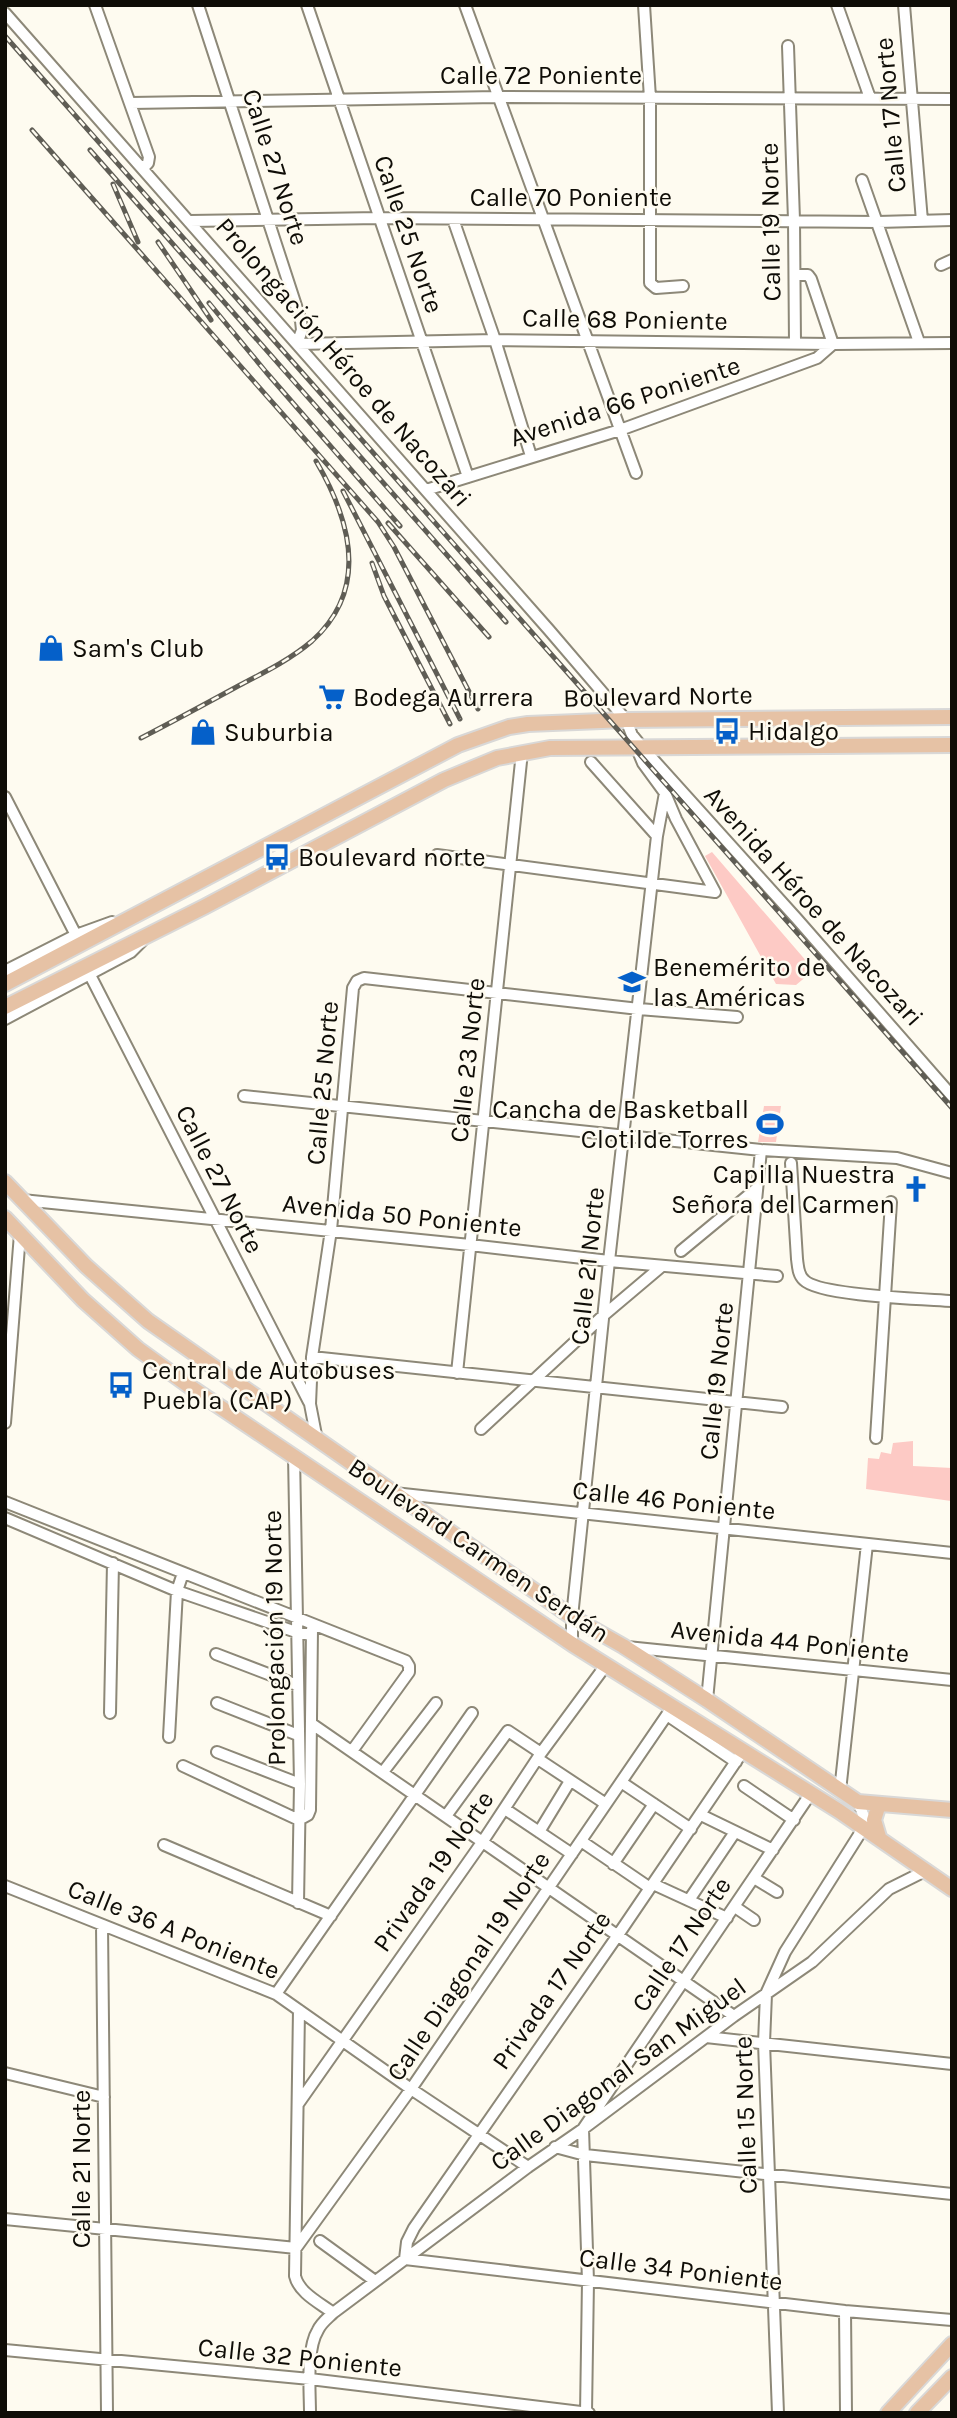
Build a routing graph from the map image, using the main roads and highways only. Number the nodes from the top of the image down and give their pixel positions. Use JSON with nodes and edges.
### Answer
{"nodes":[{"id":1,"x":952,"y":717,"type":"edge"},
{"id":2,"x":952,"y":745,"type":"edge"},
{"id":3,"x":5,"y":984,"type":"edge"},
{"id":4,"x":5,"y":1007,"type":"edge"},
{"id":5,"x":5,"y":1182,"type":"edge"},
{"id":6,"x":5,"y":1218,"type":"edge"},
{"id":7,"x":323,"y":1443,"type":"junction"},
{"id":8,"x":314,"y":1469,"type":"junction"},
{"id":9,"x":879,"y":1804,"type":"junction"},
{"id":10,"x":952,"y":1810,"type":"edge"},
{"id":11,"x":879,"y":1837,"type":"junction"},
{"id":12,"x":952,"y":1889,"type":"edge"},
{"id":13,"x":952,"y":2344,"type":"edge"},
{"id":14,"x":952,"y":2377,"type":"edge"},
{"id":15,"x":888,"y":2413,"type":"edge"},
{"id":16,"x":917,"y":2413,"type":"edge"}],
"edges":[{"from":1,"to":3,"type":"main road","name":"Boulevard Norte"},
{"from":2,"to":4,"type":"main road","name":"Boulevard Norte"},
{"from":5,"to":7,"type":"main road","name":"Boulevard Carmen Serdán"},
{"from":6,"to":8,"type":"main road","name":"Boulevard Carmen Serdán"},
{"from":7,"to":8,"type":"main road"},
{"from":7,"to":9,"type":"main road","name":"Boulevard Carmen Serdán"},
{"from":8,"to":11,"type":"main road","name":"Boulevard Carmen Serdán"},
{"from":9,"to":10,"type":"main road"},
{"from":9,"to":11,"type":"main road"},
{"from":11,"to":12,"type":"main road","name":"Boulevard Carmen Serdán"},
{"from":13,"to":15,"type":"main road"},
{"from":14,"to":16,"type":"main road"}]}
